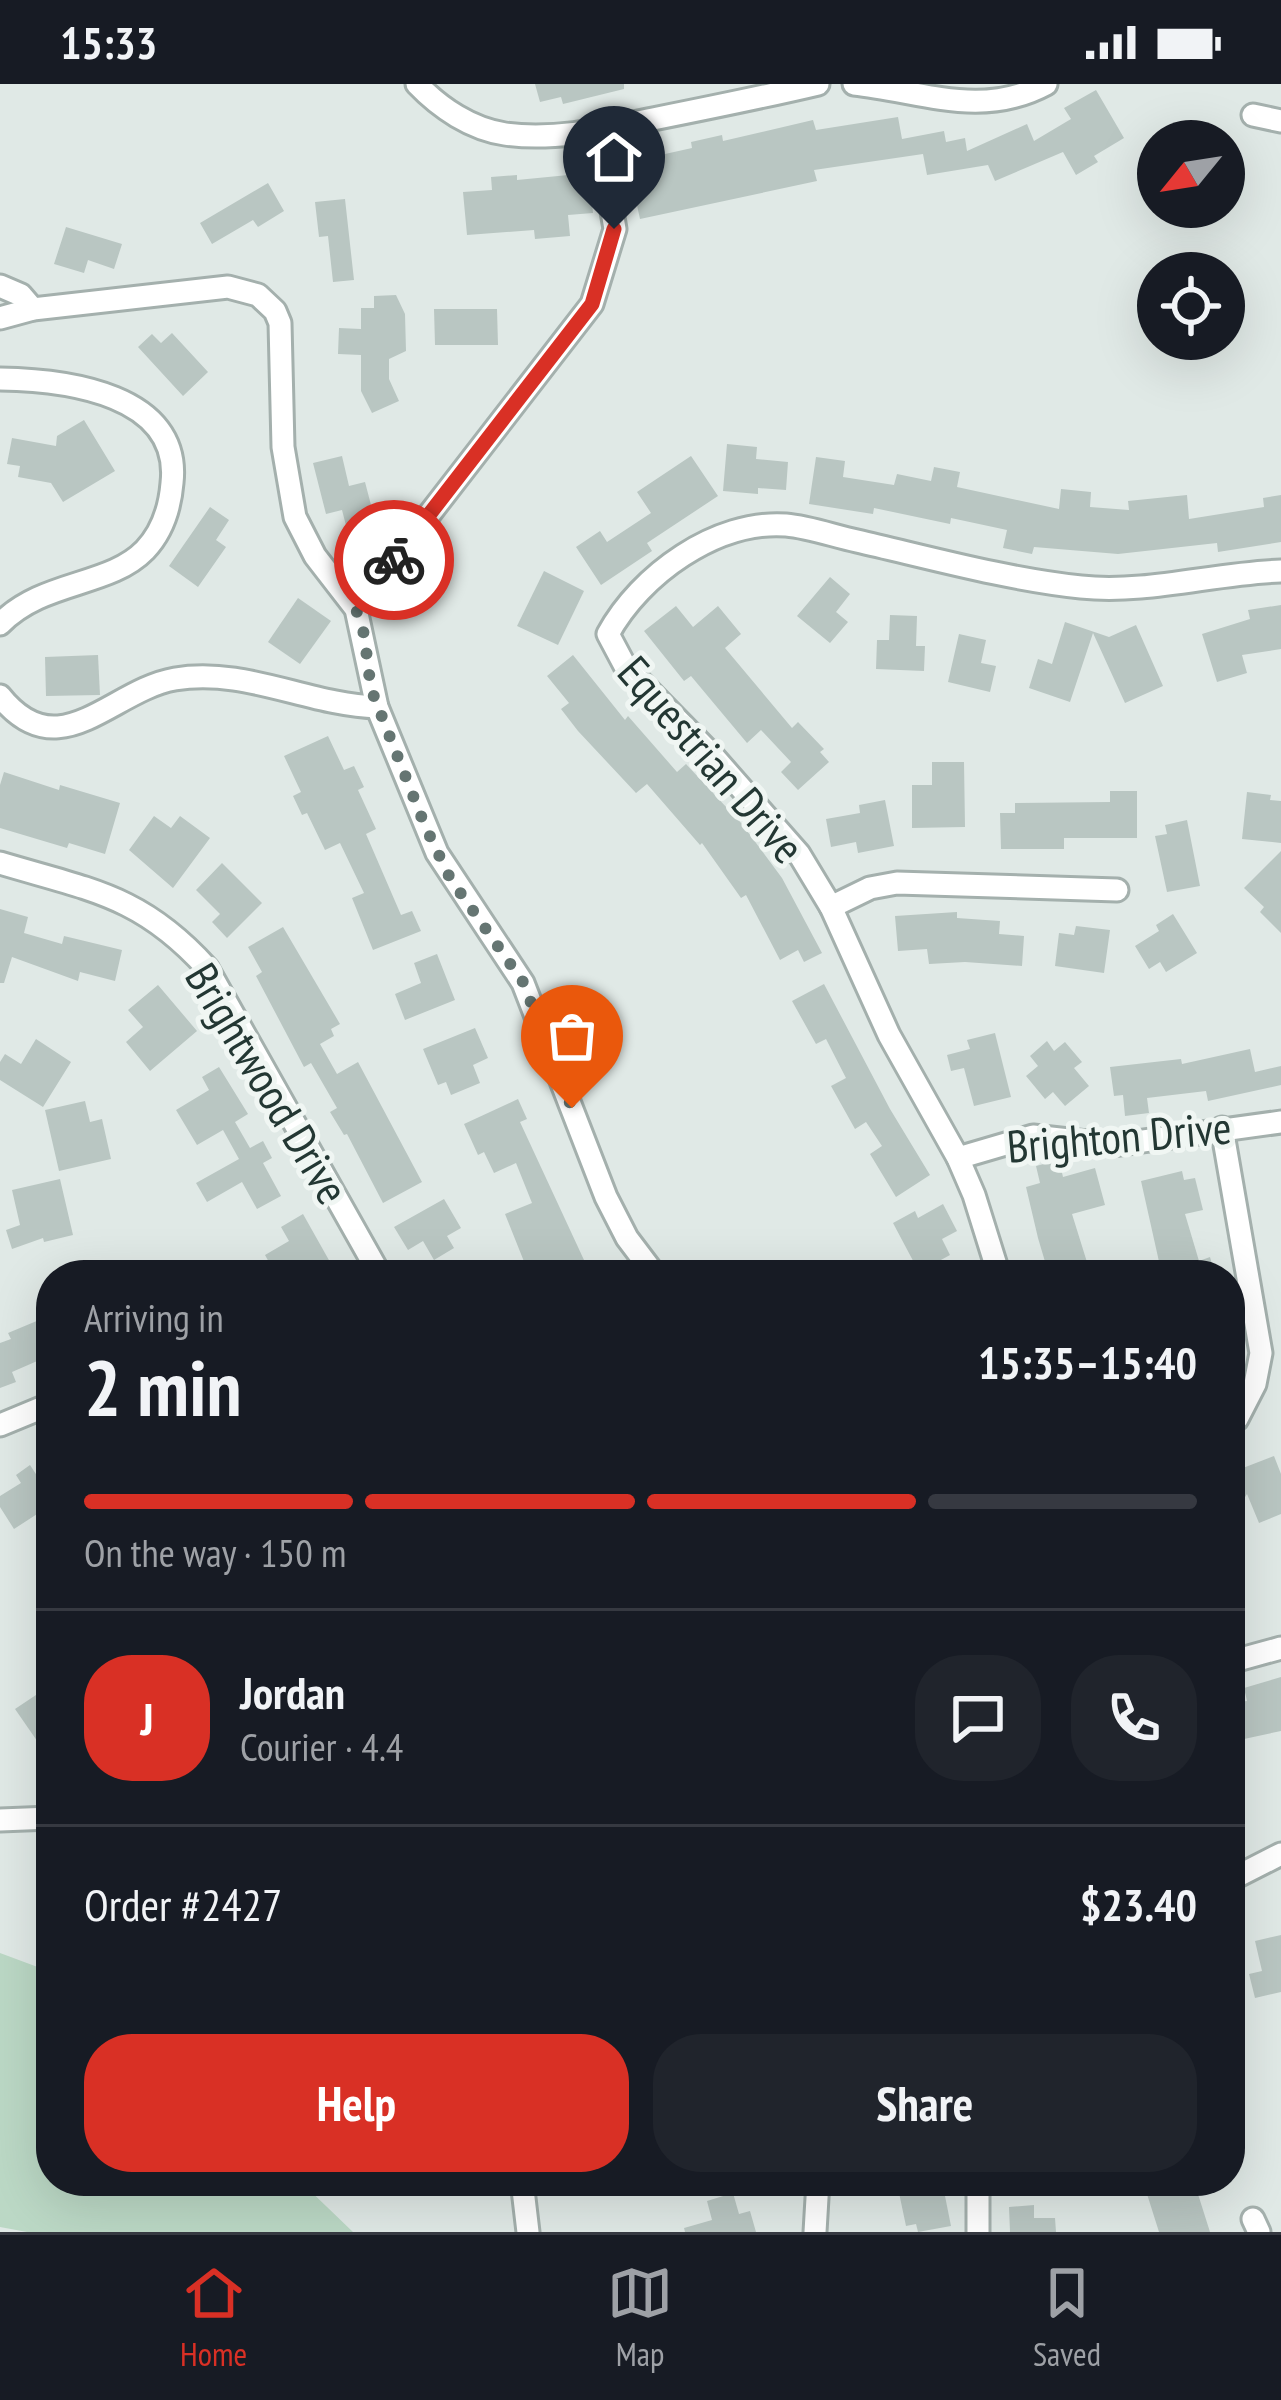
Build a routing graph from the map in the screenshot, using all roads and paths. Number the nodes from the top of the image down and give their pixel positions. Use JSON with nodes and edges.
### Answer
{"nodes":[{"id":1,"x":417,"y":84,"type":"edge"},
{"id":2,"x":818,"y":84,"type":"edge"},
{"id":3,"x":854,"y":84,"type":"edge"},
{"id":4,"x":1046,"y":84,"type":"edge"},
{"id":5,"x":1253,"y":115,"type":"dead end"},
{"id":6,"x":1281,"y":121,"type":"edge"},
{"id":7,"x":598,"y":130,"type":"junction"},
{"id":8,"x":0,"y":286,"type":"edge"},
{"id":9,"x":33,"y":309,"type":"junction"},
{"id":10,"x":0,"y":318,"type":"edge"},
{"id":11,"x":0,"y":379,"type":"edge"},
{"id":12,"x":1281,"y":571,"type":"edge"},
{"id":13,"x":356,"y":609,"type":"junction"},
{"id":14,"x":0,"y":625,"type":"edge"},
{"id":15,"x":0,"y":697,"type":"edge"},
{"id":16,"x":377,"y":707,"type":"junction"},
{"id":17,"x":0,"y":863,"type":"edge"},
{"id":18,"x":1118,"y":890,"type":"dead end"},
{"id":19,"x":831,"y":907,"type":"junction"},
{"id":20,"x":1281,"y":1122,"type":"edge"},
{"id":21,"x":1222,"y":1129,"type":"junction"},
{"id":22,"x":958,"y":1158,"type":"junction"},
{"id":23,"x":372,"y":1260,"type":"edge"},
{"id":24,"x":644,"y":1260,"type":"edge"},
{"id":25,"x":994,"y":1260,"type":"edge"},
{"id":26,"x":1245,"y":1260,"type":"edge"},
{"id":27,"x":1245,"y":1261,"type":"edge"},
{"id":28,"x":1245,"y":1403,"type":"edge"},
{"id":29,"x":36,"y":1410,"type":"edge"},
{"id":30,"x":0,"y":1425,"type":"edge"},
{"id":31,"x":1281,"y":1648,"type":"edge"},
{"id":32,"x":1245,"y":1658,"type":"edge"},
{"id":33,"x":36,"y":1819,"type":"edge"},
{"id":34,"x":0,"y":1820,"type":"edge"},
{"id":35,"x":1281,"y":1854,"type":"edge"},
{"id":36,"x":1245,"y":1872,"type":"edge"},
{"id":37,"x":524,"y":2196,"type":"edge"},
{"id":38,"x":817,"y":2196,"type":"edge"},
{"id":39,"x":978,"y":2196,"type":"edge"},
{"id":40,"x":528,"y":2232,"type":"edge"},
{"id":41,"x":815,"y":2232,"type":"edge"},
{"id":42,"x":978,"y":2232,"type":"edge"}],
"edges":[{"from":1,"to":7,"type":"street"},
{"from":2,"to":7,"type":"street"},
{"from":3,"to":4,"type":"street"},
{"from":5,"to":6,"type":"street"},
{"from":7,"to":13,"type":"street"},
{"from":8,"to":9,"type":"street"},
{"from":9,"to":10,"type":"street"},
{"from":9,"to":13,"type":"street"},
{"from":11,"to":14,"type":"street"},
{"from":12,"to":19,"type":"street","name":"Equestrian Drive"},
{"from":13,"to":16,"type":"street"},
{"from":15,"to":16,"type":"street"},
{"from":16,"to":24,"type":"street"},
{"from":17,"to":23,"type":"street","name":"Brightwood Drive"},
{"from":18,"to":19,"type":"street"},
{"from":19,"to":22,"type":"street","name":"Equestrian Drive"},
{"from":20,"to":21,"type":"street","name":"Brighton Drive"},
{"from":21,"to":22,"type":"street","name":"Brighton Drive"},
{"from":21,"to":26,"type":"street"},
{"from":22,"to":25,"type":"street","name":"Equestrian Drive"},
{"from":27,"to":28,"type":"street"},
{"from":29,"to":30,"type":"street"},
{"from":31,"to":32,"type":"street"},
{"from":33,"to":34,"type":"street"},
{"from":35,"to":36,"type":"street"},
{"from":37,"to":40,"type":"street"},
{"from":38,"to":41,"type":"street"},
{"from":39,"to":42,"type":"street"}]}
